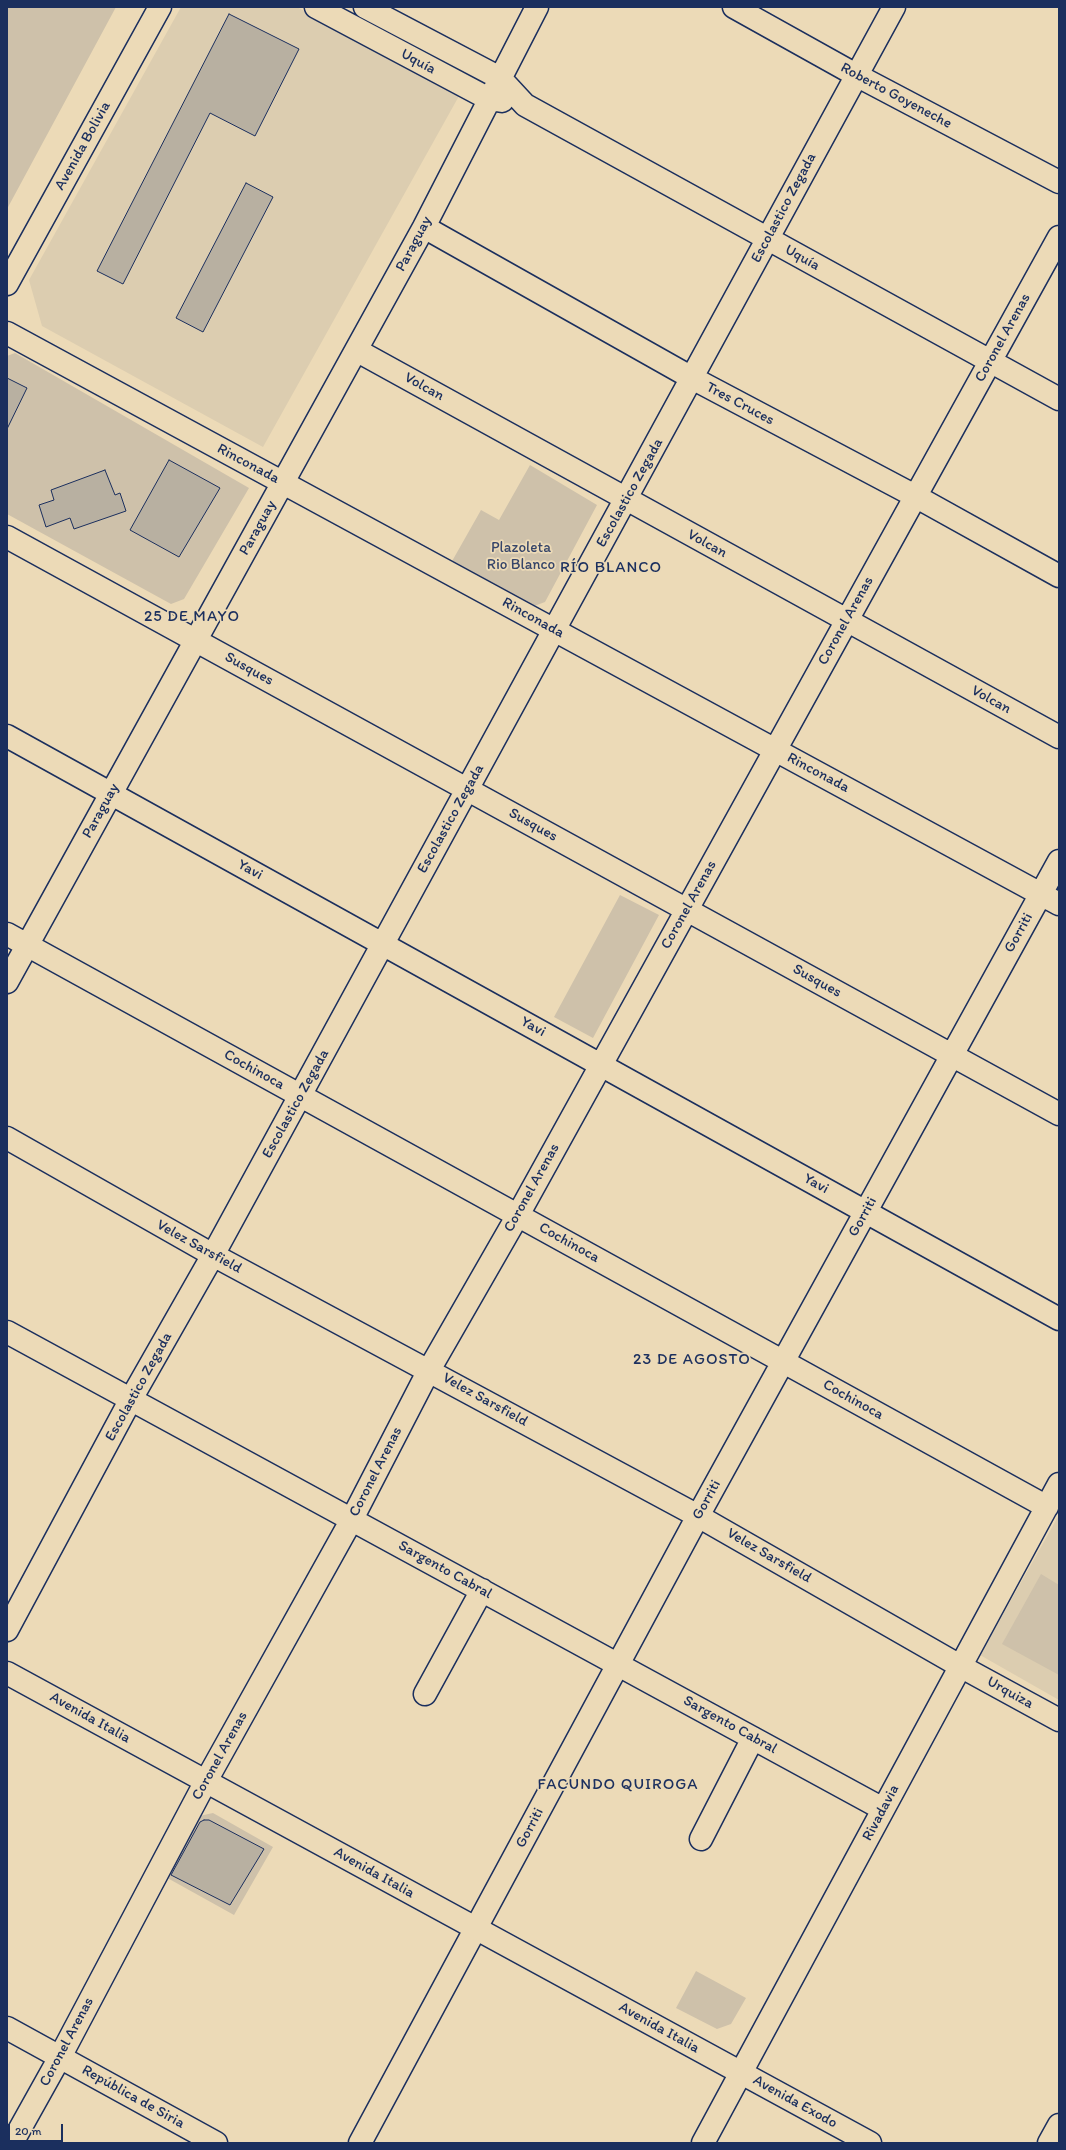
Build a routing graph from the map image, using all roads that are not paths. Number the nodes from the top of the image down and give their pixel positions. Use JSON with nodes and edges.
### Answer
{"nodes":[{"id":1,"x":160,"y":7,"type":"edge"},
{"id":2,"x":316,"y":7,"type":"edge"},
{"id":3,"x":365,"y":7,"type":"edge"},
{"id":4,"x":537,"y":7,"type":"edge"},
{"id":5,"x":734,"y":7,"type":"edge"},
{"id":6,"x":894,"y":7,"type":"edge"},
{"id":7,"x":856,"y":75,"type":"junction"},
{"id":8,"x":500,"y":78,"type":"junction"},
{"id":9,"x":488,"y":99,"type":"junction"},
{"id":10,"x":525,"y":105,"type":"junction"},
{"id":11,"x":1059,"y":182,"type":"edge"},
{"id":12,"x":424,"y":227,"type":"junction"},
{"id":13,"x":1059,"y":237,"type":"edge"},
{"id":14,"x":768,"y":239,"type":"junction"},
{"id":15,"x":7,"y":284,"type":"edge"},
{"id":16,"x":7,"y":333,"type":"edge"},
{"id":17,"x":356,"y":350,"type":"junction"},
{"id":18,"x":990,"y":361,"type":"junction"},
{"id":19,"x":692,"y":378,"type":"junction"},
{"id":20,"x":1059,"y":399,"type":"edge"},
{"id":21,"x":283,"y":482,"type":"junction"},
{"id":22,"x":915,"y":496,"type":"junction"},
{"id":23,"x":626,"y":499,"type":"junction"},
{"id":24,"x":7,"y":536,"type":"edge"},
{"id":25,"x":1059,"y":576,"type":"edge"},
{"id":26,"x":847,"y":620,"type":"junction"},
{"id":27,"x":555,"y":630,"type":"junction"},
{"id":28,"x":196,"y":640,"type":"junction"},
{"id":29,"x":7,"y":736,"type":"edge"},
{"id":30,"x":1059,"y":737,"type":"edge"},
{"id":31,"x":775,"y":750,"type":"junction"},
{"id":32,"x":468,"y":789,"type":"junction"},
{"id":33,"x":111,"y":794,"type":"junction"},
{"id":34,"x":1059,"y":860,"type":"edge"},
{"id":35,"x":1050,"y":899,"type":"edge"},
{"id":36,"x":687,"y":909,"type":"junction"},
{"id":37,"x":7,"y":934,"type":"edge"},
{"id":38,"x":383,"y":944,"type":"junction"},
{"id":39,"x":27,"y":945,"type":"junction"},
{"id":40,"x":7,"y":982,"type":"edge"},
{"id":41,"x":952,"y":1055,"type":"junction"},
{"id":42,"x":601,"y":1065,"type":"junction"},
{"id":43,"x":300,"y":1095,"type":"junction"},
{"id":44,"x":1059,"y":1114,"type":"edge"},
{"id":45,"x":7,"y":1138,"type":"edge"},
{"id":46,"x":866,"y":1212,"type":"junction"},
{"id":47,"x":518,"y":1215,"type":"junction"},
{"id":48,"x":213,"y":1255,"type":"junction"},
{"id":49,"x":1059,"y":1319,"type":"edge"},
{"id":50,"x":7,"y":1332,"type":"edge"},
{"id":51,"x":784,"y":1361,"type":"junction"},
{"id":52,"x":429,"y":1370,"type":"junction"},
{"id":53,"x":130,"y":1399,"type":"junction"},
{"id":54,"x":1059,"y":1484,"type":"edge"},
{"id":55,"x":1047,"y":1507,"type":"junction"},
{"id":56,"x":698,"y":1516,"type":"junction"},
{"id":57,"x":352,"y":1519,"type":"junction"},
{"id":58,"x":482,"y":1590,"type":"junction"},
{"id":59,"x":7,"y":1630,"type":"edge"},
{"id":60,"x":618,"y":1664,"type":"junction"},
{"id":61,"x":960,"y":1666,"type":"junction"},
{"id":62,"x":7,"y":1673,"type":"edge"},
{"id":63,"x":425,"y":1694,"type":"dead end"},
{"id":64,"x":1059,"y":1720,"type":"edge"},
{"id":65,"x":753,"y":1738,"type":"junction"},
{"id":66,"x":206,"y":1781,"type":"junction"},
{"id":67,"x":884,"y":1809,"type":"junction"},
{"id":68,"x":701,"y":1839,"type":"dead end"},
{"id":69,"x":476,"y":1928,"type":"junction"},
{"id":70,"x":7,"y":2028,"type":"edge"},
{"id":71,"x":60,"y":2057,"type":"junction"},
{"id":72,"x":741,"y":2073,"type":"junction"},
{"id":73,"x":1059,"y":2126,"type":"edge"},
{"id":74,"x":12,"y":2143,"type":"edge"},
{"id":75,"x":216,"y":2143,"type":"edge"},
{"id":76,"x":360,"y":2143,"type":"edge"},
{"id":77,"x":703,"y":2143,"type":"edge"},
{"id":78,"x":870,"y":2143,"type":"edge"},
{"id":79,"x":1050,"y":2143,"type":"edge"}],
"edges":[{"from":1,"to":15,"type":"street","name":"Avenida Bolivia"},
{"from":2,"to":9,"type":"street","name":"Uquía"},
{"from":3,"to":8,"type":"street","name":"Uquía"},
{"from":4,"to":8,"type":"street","name":"Paraguay"},
{"from":5,"to":7,"type":"street","name":"Roberto Goyeneche"},
{"from":6,"to":7,"type":"street","name":"Escolastico Zegada"},
{"from":7,"to":11,"type":"street","name":"Roberto Goyeneche"},
{"from":7,"to":14,"type":"street","name":"Escolastico Zegada"},
{"from":8,"to":9,"type":"street","name":"Paraguay"},
{"from":8,"to":10,"type":"street","name":"Uquía"},
{"from":9,"to":10,"type":"street","name":"Uquía"},
{"from":9,"to":12,"type":"street","name":"Paraguay"},
{"from":10,"to":14,"type":"street","name":"Uquía"},
{"from":12,"to":17,"type":"street","name":"Paraguay"},
{"from":12,"to":19,"type":"street","name":"Tres Cruces"},
{"from":13,"to":18,"type":"street","name":"Coronel Arenas"},
{"from":14,"to":18,"type":"street","name":"Uquía"},
{"from":14,"to":19,"type":"street","name":"Escolastico Zegada"},
{"from":16,"to":21,"type":"street","name":"Rinconada"},
{"from":17,"to":21,"type":"street","name":"Paraguay"},
{"from":17,"to":23,"type":"street","name":"Volcan"},
{"from":18,"to":20,"type":"street","name":"Uquía"},
{"from":18,"to":22,"type":"street","name":"Coronel Arenas"},
{"from":19,"to":22,"type":"street","name":"Tres Cruces"},
{"from":19,"to":23,"type":"street","name":"Escolastico Zegada"},
{"from":21,"to":27,"type":"street","name":"Rinconada"},
{"from":21,"to":28,"type":"street","name":"Paraguay"},
{"from":22,"to":25,"type":"street","name":"Tres Cruces"},
{"from":22,"to":26,"type":"street","name":"Coronel Arenas"},
{"from":23,"to":26,"type":"street","name":"Volcan"},
{"from":23,"to":27,"type":"street","name":"Escolastico Zegada"},
{"from":24,"to":28,"type":"street","name":"Susques"},
{"from":26,"to":30,"type":"street","name":"Volcan"},
{"from":26,"to":31,"type":"street","name":"Coronel Arenas"},
{"from":27,"to":31,"type":"street","name":"Rinconada"},
{"from":27,"to":32,"type":"street","name":"Escolastico Zegada"},
{"from":28,"to":32,"type":"street","name":"Susques"},
{"from":28,"to":33,"type":"street","name":"Paraguay"},
{"from":29,"to":33,"type":"street","name":"Yavi"},
{"from":31,"to":35,"type":"street","name":"Rinconada"},
{"from":31,"to":36,"type":"street","name":"Coronel Arenas"},
{"from":32,"to":36,"type":"street","name":"Susques"},
{"from":32,"to":38,"type":"street","name":"Escolastico Zegada"},
{"from":33,"to":38,"type":"street","name":"Yavi"},
{"from":33,"to":39,"type":"street","name":"Paraguay"},
{"from":34,"to":35,"type":"street","name":"Gorriti"},
{"from":35,"to":41,"type":"street","name":"Gorriti"},
{"from":36,"to":41,"type":"street","name":"Susques"},
{"from":36,"to":42,"type":"street","name":"Coronel Arenas"},
{"from":37,"to":39,"type":"street","name":"Cochinoca"},
{"from":38,"to":42,"type":"street","name":"Yavi"},
{"from":38,"to":43,"type":"street","name":"Escolastico Zegada"},
{"from":39,"to":40,"type":"street","name":"Paraguay"},
{"from":39,"to":43,"type":"street","name":"Cochinoca"},
{"from":41,"to":44,"type":"street","name":"Susques"},
{"from":41,"to":46,"type":"street","name":"Gorriti"},
{"from":42,"to":46,"type":"street","name":"Yavi"},
{"from":42,"to":47,"type":"street","name":"Coronel Arenas"},
{"from":43,"to":47,"type":"street","name":"Cochinoca"},
{"from":43,"to":48,"type":"street","name":"Escolastico Zegada"},
{"from":45,"to":48,"type":"street","name":"Velez Sarsfield"},
{"from":46,"to":49,"type":"street","name":"Yavi"},
{"from":46,"to":51,"type":"street","name":"Gorriti"},
{"from":47,"to":51,"type":"street","name":"Cochinoca"},
{"from":47,"to":52,"type":"street","name":"Coronel Arenas"},
{"from":48,"to":52,"type":"street","name":"Velez Sarsfield"},
{"from":48,"to":53,"type":"street","name":"Escolastico Zegada"},
{"from":50,"to":53,"type":"street","name":"Sargento Cabral"},
{"from":51,"to":55,"type":"street","name":"Cochinoca"},
{"from":51,"to":56,"type":"street","name":"Gorriti"},
{"from":52,"to":56,"type":"street","name":"Velez Sarsfield"},
{"from":52,"to":57,"type":"street","name":"Coronel Arenas"},
{"from":53,"to":57,"type":"street","name":"Sargento Cabral"},
{"from":53,"to":59,"type":"street","name":"Escolastico Zegada"},
{"from":54,"to":55,"type":"street","name":"Rivadavia"},
{"from":55,"to":61,"type":"street","name":"Rivadavia"},
{"from":56,"to":60,"type":"street","name":"Gorriti"},
{"from":56,"to":61,"type":"street","name":"Velez Sarsfield"},
{"from":57,"to":58,"type":"street","name":"Sargento Cabral"},
{"from":57,"to":66,"type":"street","name":"Coronel Arenas"},
{"from":58,"to":60,"type":"street","name":"Sargento Cabral"},
{"from":58,"to":63,"type":"street"},
{"from":60,"to":65,"type":"street","name":"Sargento Cabral"},
{"from":60,"to":69,"type":"street","name":"Gorriti"},
{"from":61,"to":64,"type":"street","name":"Urquiza"},
{"from":61,"to":67,"type":"street","name":"Rivadavia"},
{"from":62,"to":66,"type":"street","name":"Avenida Italia"},
{"from":65,"to":67,"type":"street","name":"Sargento Cabral"},
{"from":65,"to":68,"type":"street"},
{"from":66,"to":69,"type":"street","name":"Avenida Italia"},
{"from":66,"to":71,"type":"street","name":"Coronel Arenas"},
{"from":67,"to":72,"type":"street","name":"Rivadavia"},
{"from":69,"to":72,"type":"street","name":"Avenida Italia"},
{"from":69,"to":76,"type":"street","name":"Gorriti"},
{"from":70,"to":71,"type":"street","name":"República de Siria"},
{"from":71,"to":74,"type":"street","name":"Coronel Arenas"},
{"from":71,"to":75,"type":"street","name":"República de Siria"},
{"from":72,"to":77,"type":"street","name":"Rivadavia"},
{"from":72,"to":78,"type":"street","name":"Avenida Exodo"},
{"from":73,"to":79,"type":"street"}]}
